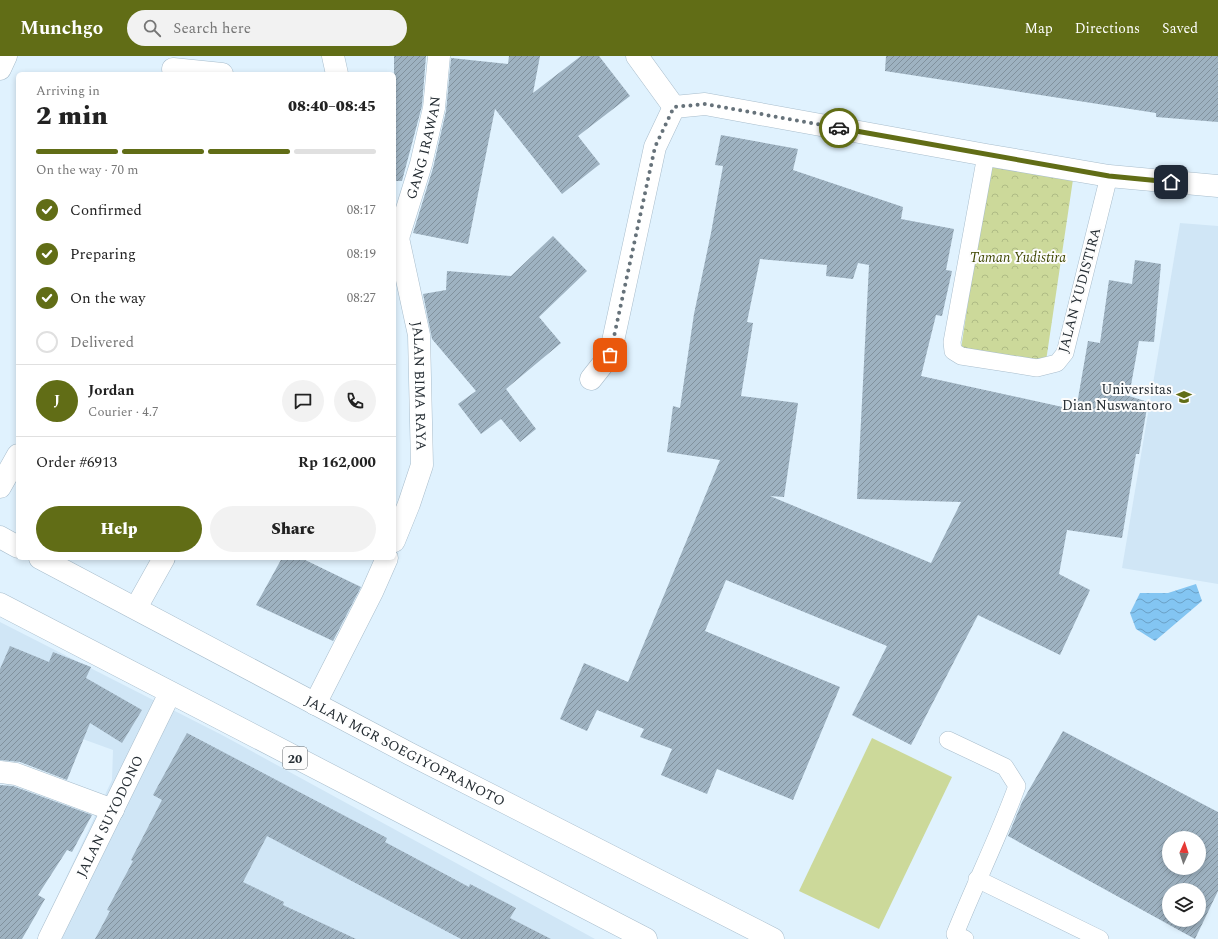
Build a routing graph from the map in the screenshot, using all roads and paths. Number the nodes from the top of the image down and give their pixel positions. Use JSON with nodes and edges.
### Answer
{"nodes":[{"id":1,"x":6,"y":56,"type":"edge"},
{"id":2,"x":333,"y":56,"type":"edge"},
{"id":3,"x":439,"y":56,"type":"edge"},
{"id":4,"x":637,"y":56,"type":"edge"},
{"id":5,"x":173,"y":66,"type":"edge"},
{"id":6,"x":0,"y":69,"type":"edge"},
{"id":7,"x":210,"y":72,"type":"edge"},
{"id":8,"x":337,"y":72,"type":"edge"},
{"id":9,"x":674,"y":107,"type":"junction"},
{"id":10,"x":986,"y":155,"type":"junction"},
{"id":11,"x":1109,"y":176,"type":"junction"},
{"id":12,"x":1218,"y":186,"type":"edge"},
{"id":13,"x":396,"y":234,"type":"edge"},
{"id":14,"x":591,"y":379,"type":"dead end"},
{"id":15,"x":16,"y":459,"type":"edge"},
{"id":16,"x":0,"y":487,"type":"edge"},
{"id":17,"x":396,"y":536,"type":"edge"},
{"id":18,"x":0,"y":537,"type":"edge"},
{"id":19,"x":16,"y":545,"type":"edge"},
{"id":20,"x":44,"y":560,"type":"edge"},
{"id":21,"x":163,"y":560,"type":"edge"},
{"id":22,"x":386,"y":560,"type":"edge"},
{"id":23,"x":0,"y":604,"type":"edge"},
{"id":24,"x":136,"y":608,"type":"junction"},
{"id":25,"x":170,"y":693,"type":"junction"},
{"id":26,"x":315,"y":704,"type":"junction"},
{"id":27,"x":948,"y":740,"type":"dead end"},
{"id":28,"x":0,"y":772,"type":"edge"},
{"id":29,"x":113,"y":810,"type":"junction"},
{"id":30,"x":977,"y":879,"type":"junction"},
{"id":31,"x":49,"y":939,"type":"edge"},
{"id":32,"x":646,"y":939,"type":"edge"},
{"id":33,"x":773,"y":939,"type":"edge"},
{"id":34,"x":965,"y":939,"type":"edge"},
{"id":35,"x":1100,"y":939,"type":"edge"}],
"edges":[{"from":1,"to":6,"type":"main road"},
{"from":2,"to":8,"type":"main road"},
{"from":3,"to":13,"type":"main road","name":"GANG IRAWAN"},
{"from":4,"to":9,"type":"main road"},
{"from":5,"to":7,"type":"main road"},
{"from":9,"to":10,"type":"main road"},
{"from":9,"to":14,"type":"main road"},
{"from":10,"to":11,"type":"main road"},
{"from":10,"to":11,"type":"lane","name":"JALAN YUDISTIRA"},
{"from":11,"to":12,"type":"main road"},
{"from":13,"to":17,"type":"main road","name":"JALAN BIMA RAYA"},
{"from":15,"to":16,"type":"main road"},
{"from":18,"to":19,"type":"main road"},
{"from":20,"to":24,"type":"main road","name":"JALAN MGR SOEGIYOPRANOTO"},
{"from":21,"to":24,"type":"main road"},
{"from":22,"to":26,"type":"main road"},
{"from":23,"to":25,"type":"main road","number":"20"},
{"from":24,"to":26,"type":"main road","name":"JALAN MGR SOEGIYOPRANOTO"},
{"from":25,"to":29,"type":"main road","name":"JALAN SUYODONO"},
{"from":25,"to":32,"type":"main road","number":"20"},
{"from":26,"to":33,"type":"main road","name":"JALAN MGR SOEGIYOPRANOTO"},
{"from":27,"to":30,"type":"lane"},
{"from":28,"to":29,"type":"main road"},
{"from":29,"to":31,"type":"main road","name":"JALAN SUYODONO"},
{"from":30,"to":34,"type":"lane"},
{"from":30,"to":35,"type":"lane"}]}
